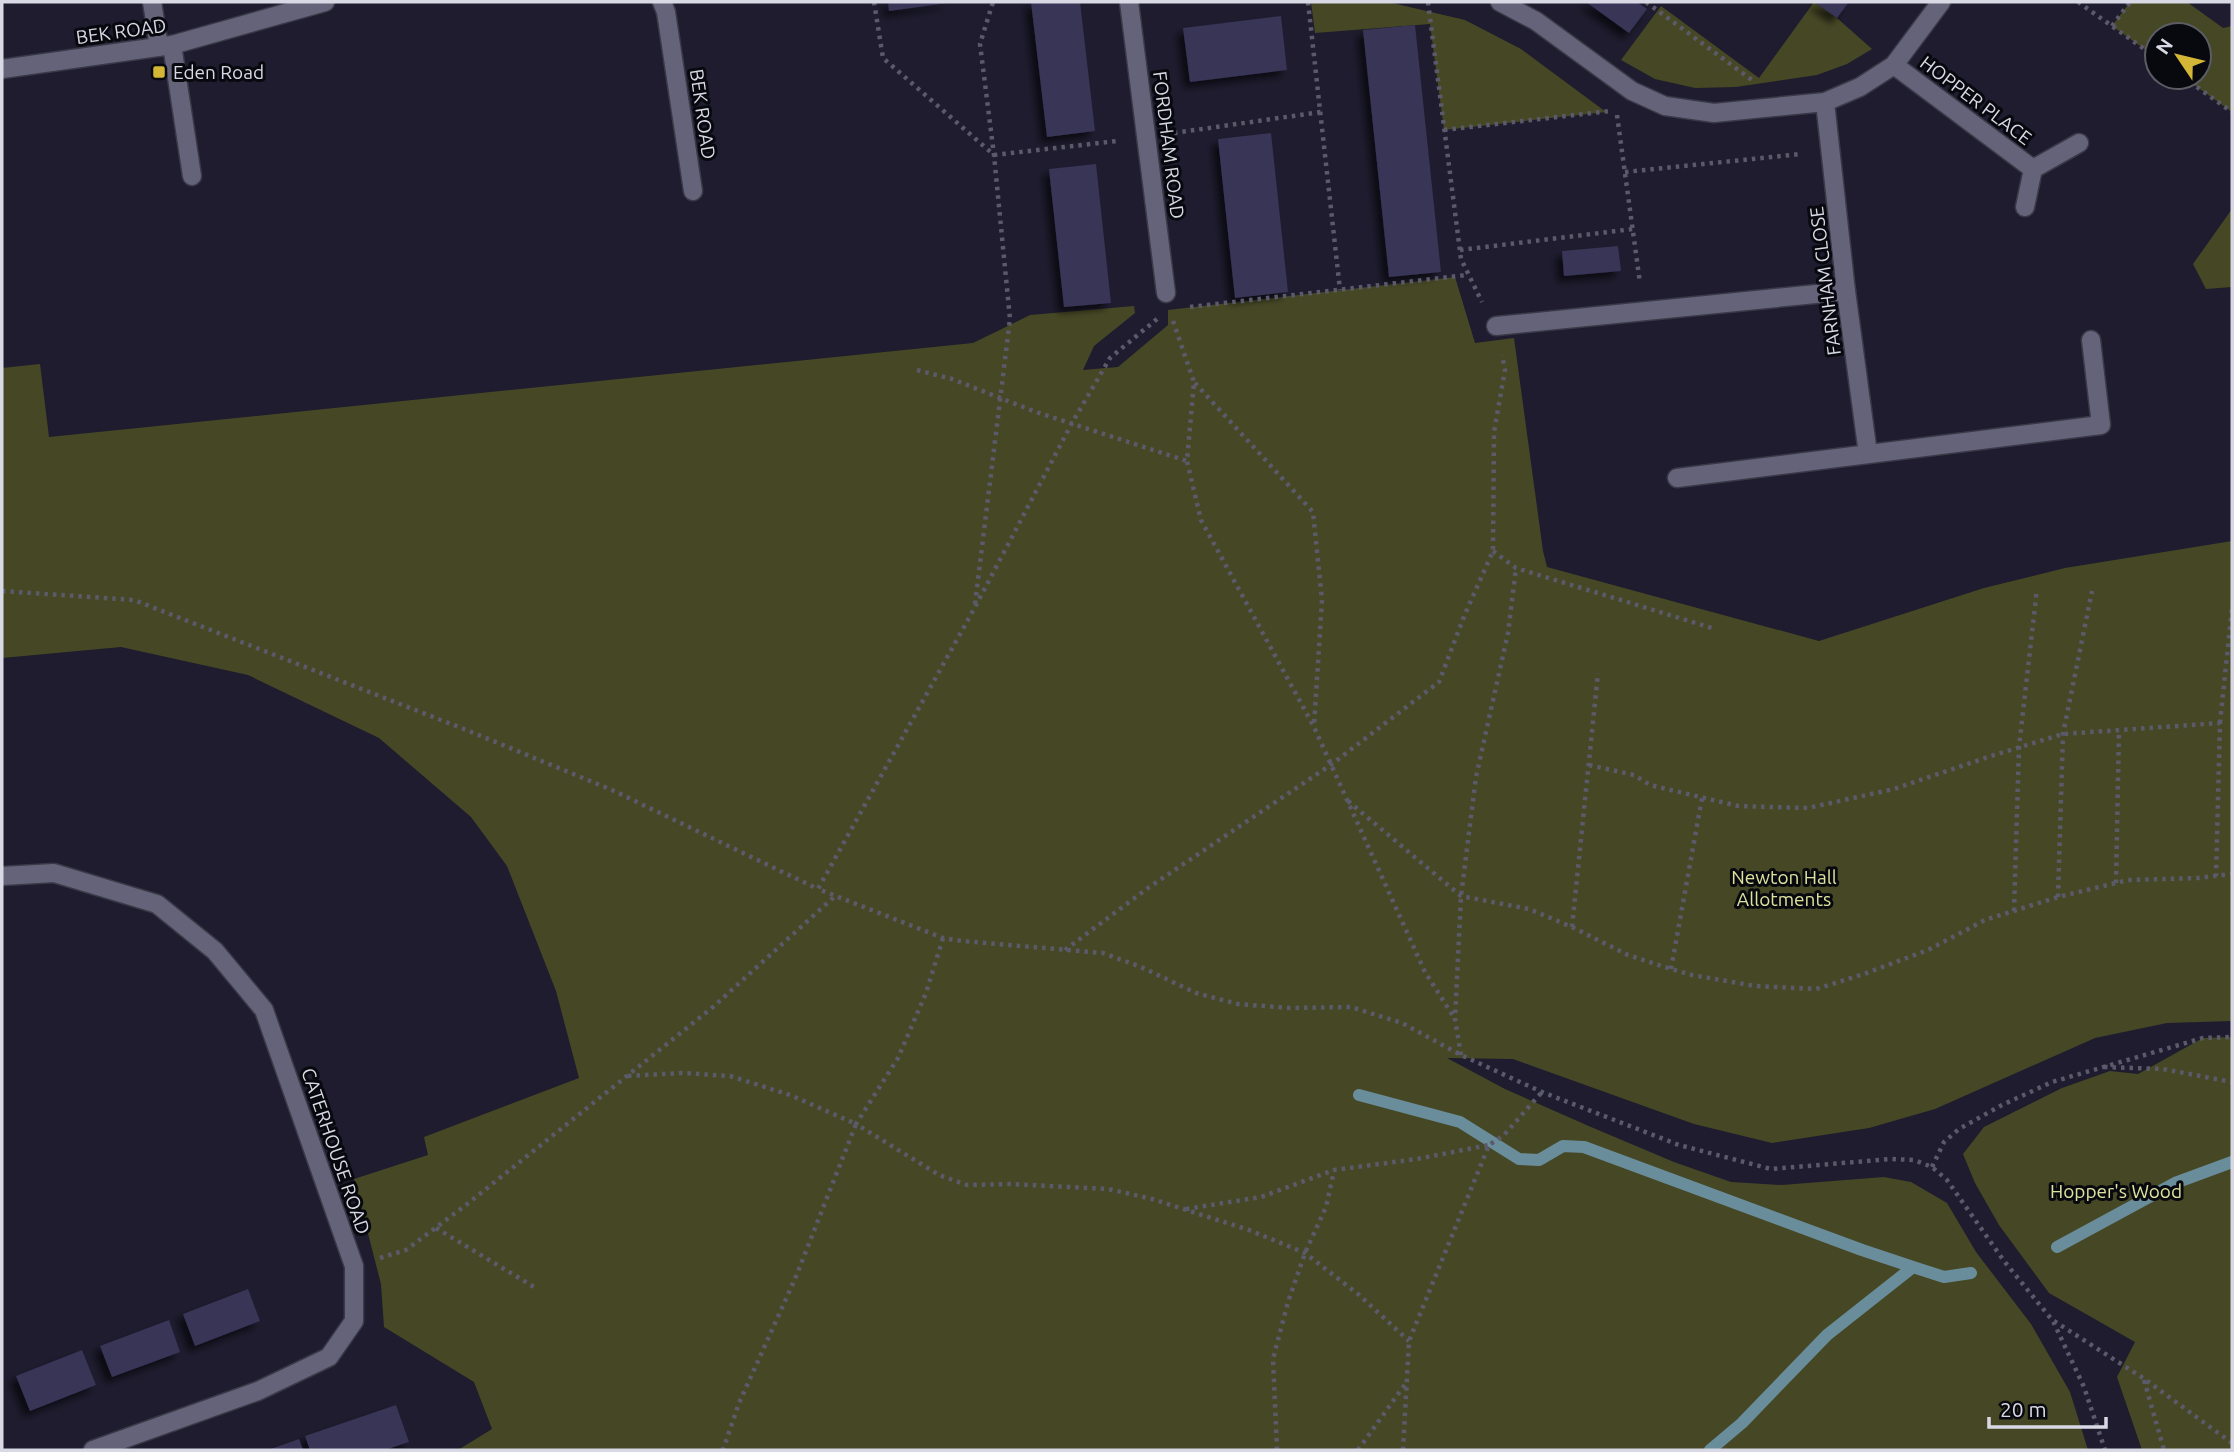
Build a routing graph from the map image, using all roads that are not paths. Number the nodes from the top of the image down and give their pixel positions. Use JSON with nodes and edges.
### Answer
{"nodes":[{"id":1,"x":152,"y":2,"type":"edge"},
{"id":2,"x":326,"y":2,"type":"edge"},
{"id":3,"x":663,"y":2,"type":"edge"},
{"id":4,"x":1129,"y":2,"type":"edge"},
{"id":5,"x":1500,"y":2,"type":"edge"},
{"id":6,"x":1941,"y":2,"type":"edge"},
{"id":7,"x":165,"y":46,"type":"junction"},
{"id":8,"x":1894,"y":65,"type":"junction"},
{"id":9,"x":2,"y":69,"type":"edge"},
{"id":10,"x":1825,"y":102,"type":"junction"},
{"id":11,"x":2080,"y":143,"type":"dead end"},
{"id":12,"x":2033,"y":169,"type":"junction"},
{"id":13,"x":192,"y":176,"type":"dead end"},
{"id":14,"x":693,"y":191,"type":"dead end"},
{"id":15,"x":2025,"y":207,"type":"dead end"},
{"id":16,"x":1846,"y":291,"type":"junction"},
{"id":17,"x":1167,"y":301,"type":"road end"},
{"id":18,"x":1496,"y":326,"type":"road end"},
{"id":19,"x":2091,"y":340,"type":"dead end"},
{"id":20,"x":1868,"y":454,"type":"junction"},
{"id":21,"x":1677,"y":478,"type":"dead end"},
{"id":22,"x":2,"y":876,"type":"edge"},
{"id":23,"x":93,"y":1450,"type":"edge"}],
"edges":[{"from":1,"to":7,"type":"street"},
{"from":2,"to":7,"type":"street","name":"BEK ROAD"},
{"from":3,"to":14,"type":"street","name":"BEK ROAD"},
{"from":4,"to":17,"type":"street","name":"FORDHAM ROAD"},
{"from":5,"to":10,"type":"street","name":"HOPPER PLACE"},
{"from":6,"to":8,"type":"street","name":"HOPPER PLACE"},
{"from":7,"to":9,"type":"street","name":"BEK ROAD"},
{"from":7,"to":13,"type":"street"},
{"from":8,"to":10,"type":"street","name":"HOPPER PLACE"},
{"from":8,"to":12,"type":"street","name":"HOPPER PLACE"},
{"from":10,"to":16,"type":"street","name":"FARNHAM CLOSE"},
{"from":11,"to":12,"type":"street","name":"HOPPER PLACE"},
{"from":12,"to":15,"type":"street","name":"HOPPER PLACE"},
{"from":16,"to":18,"type":"street"},
{"from":16,"to":20,"type":"street","name":"FARNHAM CLOSE"},
{"from":19,"to":20,"type":"street"},
{"from":20,"to":21,"type":"street"},
{"from":22,"to":23,"type":"street","name":"CATERHOUSE ROAD"}]}
